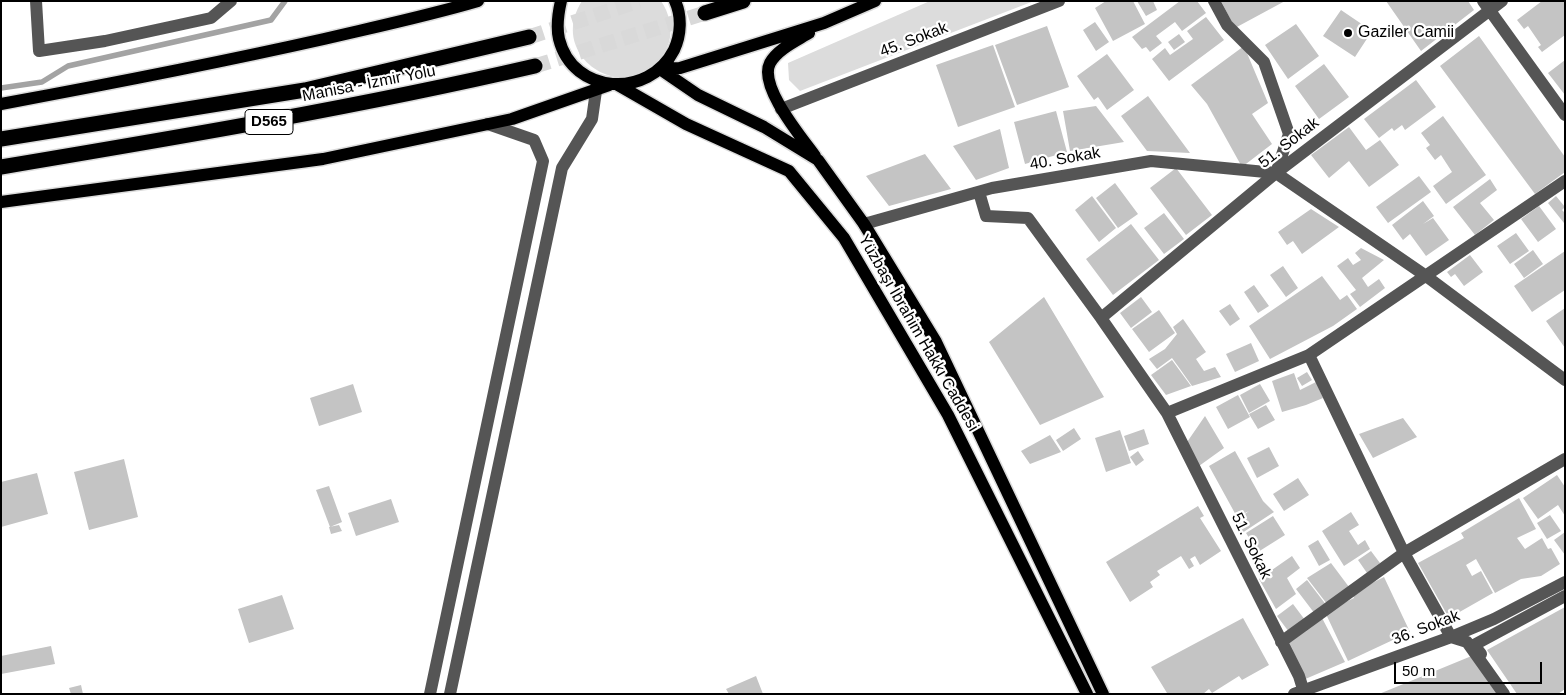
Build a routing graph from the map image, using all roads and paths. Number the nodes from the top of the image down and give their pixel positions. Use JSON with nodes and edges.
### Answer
{"nodes":[{"id":1,"x":36,"y":1,"type":"edge"},
{"id":2,"x":230,"y":1,"type":"edge"},
{"id":3,"x":478,"y":1,"type":"edge"},
{"id":4,"x":561,"y":1,"type":"edge"},
{"id":5,"x":742,"y":1,"type":"edge"},
{"id":6,"x":876,"y":1,"type":"edge"},
{"id":7,"x":1059,"y":1,"type":"edge"},
{"id":8,"x":1214,"y":1,"type":"edge"},
{"id":9,"x":1502,"y":1,"type":"edge"},
{"id":10,"x":676,"y":2,"type":"edge"},
{"id":11,"x":1486,"y":6,"type":"edge"},
{"id":12,"x":705,"y":13,"type":"tunnel mouth"},
{"id":13,"x":824,"y":24,"type":"junction"},
{"id":14,"x":529,"y":37,"type":"tunnel mouth"},
{"id":15,"x":535,"y":66,"type":"tunnel mouth"},
{"id":16,"x":660,"y":69,"type":"junction"},
{"id":17,"x":613,"y":85,"type":"junction"},
{"id":18,"x":596,"y":91,"type":"junction"},
{"id":19,"x":1,"y":104,"type":"edge"},
{"id":20,"x":781,"y":109,"type":"junction"},
{"id":21,"x":1565,"y":115,"type":"edge"},
{"id":22,"x":488,"y":124,"type":"junction"},
{"id":23,"x":1,"y":139,"type":"edge"},
{"id":24,"x":818,"y":160,"type":"junction"},
{"id":25,"x":1,"y":167,"type":"edge"},
{"id":26,"x":1276,"y":173,"type":"junction"},
{"id":27,"x":1565,"y":181,"type":"edge"},
{"id":28,"x":980,"y":192,"type":"junction"},
{"id":29,"x":1,"y":202,"type":"edge"},
{"id":30,"x":864,"y":224,"type":"junction"},
{"id":31,"x":1426,"y":276,"type":"junction"},
{"id":32,"x":1101,"y":318,"type":"junction"},
{"id":33,"x":1309,"y":355,"type":"junction"},
{"id":34,"x":1565,"y":380,"type":"edge"},
{"id":35,"x":1167,"y":413,"type":"junction"},
{"id":36,"x":1565,"y":459,"type":"edge"},
{"id":37,"x":1404,"y":554,"type":"junction"},
{"id":38,"x":1565,"y":582,"type":"edge"},
{"id":39,"x":1565,"y":596,"type":"edge"},
{"id":40,"x":1452,"y":637,"type":"junction"},
{"id":41,"x":1281,"y":642,"type":"junction"},
{"id":42,"x":1298,"y":692,"type":"edge"},
{"id":43,"x":430,"y":694,"type":"edge"},
{"id":44,"x":450,"y":694,"type":"edge"},
{"id":45,"x":1087,"y":694,"type":"edge"},
{"id":46,"x":1103,"y":694,"type":"edge"},
{"id":47,"x":1504,"y":694,"type":"edge"},
{"id":48,"x":1512,"y":694,"type":"edge"}],
"edges":[{"from":1,"to":2,"type":"street"},
{"from":3,"to":19,"type":"main road"},
{"from":4,"to":17,"type":"main road","name":"Yüzbaşı İbrahim Hakkı Caddesi"},
{"from":5,"to":12,"type":"highway"},
{"from":6,"to":13,"type":"main road"},
{"from":7,"to":20,"type":"street","name":"45. Sokak"},
{"from":8,"to":26,"type":"street"},
{"from":9,"to":11,"type":"street","name":"51. Sokak"},
{"from":10,"to":16,"type":"main road"},
{"from":11,"to":21,"type":"street"},
{"from":11,"to":26,"type":"street","name":"51. Sokak"},
{"from":13,"to":16,"type":"main road"},
{"from":13,"to":20,"type":"main road"},
{"from":14,"to":23,"type":"highway","name":"Manisa - İzmir Yolu","number":"D565"},
{"from":15,"to":25,"type":"highway","name":"Manisa - İzmir Yolu","number":"D565"},
{"from":16,"to":17,"type":"main road"},
{"from":16,"to":24,"type":"main road","name":"Yüzbaşı İbrahim Hakkı Caddesi"},
{"from":17,"to":18,"type":"main road"},
{"from":17,"to":45,"type":"main road","name":"Yüzbaşı İbrahim Hakkı Caddesi"},
{"from":18,"to":22,"type":"main road"},
{"from":18,"to":44,"type":"street"},
{"from":20,"to":24,"type":"main road"},
{"from":22,"to":29,"type":"main road"},
{"from":22,"to":43,"type":"street"},
{"from":24,"to":30,"type":"main road","name":"Yüzbaşı İbrahim Hakkı Caddesi"},
{"from":26,"to":28,"type":"street","name":"40. Sokak"},
{"from":26,"to":31,"type":"street"},
{"from":26,"to":32,"type":"street","name":"51. Sokak"},
{"from":27,"to":31,"type":"street"},
{"from":28,"to":30,"type":"street","name":"40. Sokak"},
{"from":28,"to":32,"type":"street","name":"51. Sokak"},
{"from":30,"to":46,"type":"main road","name":"Yüzbaşı İbrahim Hakkı Caddesi"},
{"from":31,"to":33,"type":"street"},
{"from":31,"to":34,"type":"street"},
{"from":32,"to":35,"type":"street","name":"51. Sokak"},
{"from":33,"to":35,"type":"street"},
{"from":33,"to":37,"type":"street"},
{"from":35,"to":41,"type":"street","name":"51. Sokak"},
{"from":36,"to":37,"type":"street"},
{"from":37,"to":40,"type":"street"},
{"from":37,"to":41,"type":"street"},
{"from":38,"to":40,"type":"street","name":"36. Sokak"},
{"from":39,"to":48,"type":"street"},
{"from":40,"to":42,"type":"street","name":"36. Sokak"},
{"from":40,"to":47,"type":"street"},
{"from":41,"to":42,"type":"street","name":"51. Sokak"}]}
